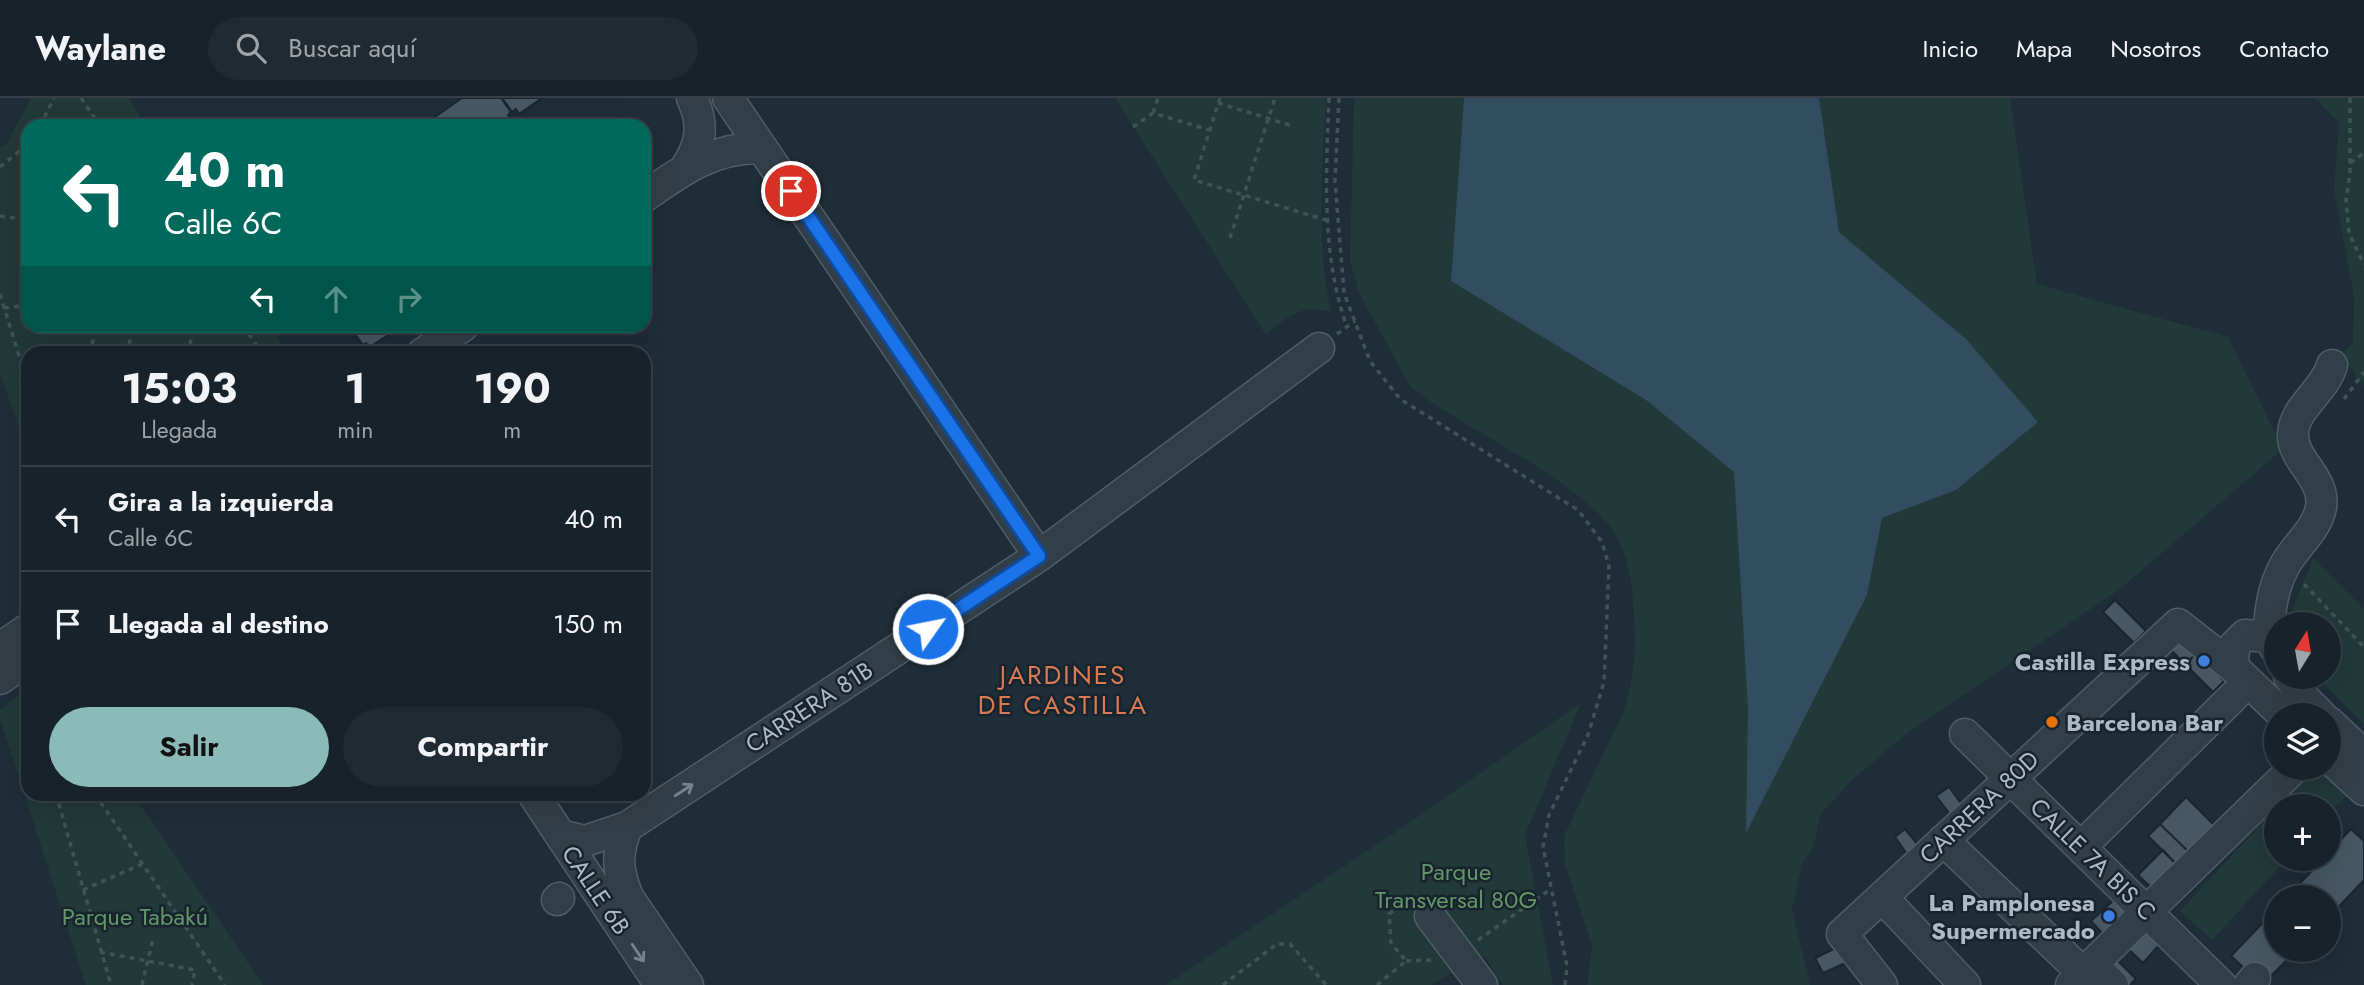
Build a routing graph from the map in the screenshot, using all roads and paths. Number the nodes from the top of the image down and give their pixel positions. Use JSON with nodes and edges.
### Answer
{"nodes":[{"id":1,"x":54,"y":98,"type":"edge"},
{"id":2,"x":81,"y":98,"type":"edge"},
{"id":3,"x":692,"y":98,"type":"edge"},
{"id":4,"x":728,"y":98,"type":"edge"},
{"id":5,"x":1158,"y":98,"type":"edge"},
{"id":6,"x":1275,"y":98,"type":"edge"},
{"id":7,"x":1329,"y":98,"type":"edge"},
{"id":8,"x":1339,"y":98,"type":"edge"},
{"id":9,"x":2350,"y":98,"type":"edge"},
{"id":10,"x":1219,"y":101,"type":"edge"},
{"id":11,"x":1153,"y":113,"type":"junction"},
{"id":12,"x":1269,"y":118,"type":"junction"},
{"id":13,"x":44,"y":119,"type":"edge"},
{"id":14,"x":95,"y":119,"type":"edge"},
{"id":15,"x":1293,"y":126,"type":"dead end"},
{"id":16,"x":1133,"y":127,"type":"dead end"},
{"id":17,"x":1209,"y":130,"type":"junction"},
{"id":18,"x":762,"y":148,"type":"junction"},
{"id":19,"x":21,"y":150,"type":"edge"},
{"id":20,"x":2364,"y":153,"type":"edge"},
{"id":21,"x":2350,"y":163,"type":"junction"},
{"id":22,"x":0,"y":167,"type":"edge"},
{"id":23,"x":686,"y":167,"type":"junction"},
{"id":24,"x":651,"y":192,"type":"edge"},
{"id":25,"x":1244,"y":195,"type":"junction"},
{"id":26,"x":0,"y":215,"type":"edge"},
{"id":27,"x":21,"y":219,"type":"edge"},
{"id":28,"x":1329,"y":221,"type":"junction"},
{"id":29,"x":1230,"y":238,"type":"dead end"},
{"id":30,"x":2364,"y":264,"type":"edge"},
{"id":31,"x":0,"y":294,"type":"edge"},
{"id":32,"x":21,"y":306,"type":"edge"},
{"id":33,"x":4,"y":308,"type":"junction"},
{"id":34,"x":1347,"y":327,"type":"dead end"},
{"id":35,"x":453,"y":333,"type":"edge"},
{"id":36,"x":434,"y":346,"type":"edge"},
{"id":37,"x":1320,"y":348,"type":"dead end"},
{"id":38,"x":21,"y":363,"type":"edge"},
{"id":39,"x":2332,"y":365,"type":"dead end"},
{"id":40,"x":1039,"y":556,"type":"junction"},
{"id":41,"x":2286,"y":564,"type":"junction"},
{"id":42,"x":2274,"y":612,"type":"edge"},
{"id":43,"x":21,"y":634,"type":"edge"},
{"id":44,"x":2264,"y":641,"type":"edge"},
{"id":45,"x":2364,"y":647,"type":"edge"},
{"id":46,"x":0,"y":648,"type":"edge"},
{"id":47,"x":21,"y":664,"type":"edge"},
{"id":48,"x":0,"y":679,"type":"edge"},
{"id":49,"x":2234,"y":681,"type":"junction"},
{"id":50,"x":2265,"y":703,"type":"edge"},
{"id":51,"x":2341,"y":733,"type":"edge"},
{"id":52,"x":1965,"y":734,"type":"dead end"},
{"id":53,"x":2364,"y":755,"type":"edge"},
{"id":54,"x":2341,"y":769,"type":"edge"},
{"id":55,"x":2011,"y":778,"type":"junction"},
{"id":56,"x":2282,"y":780,"type":"edge"},
{"id":57,"x":2364,"y":790,"type":"edge"},
{"id":58,"x":58,"y":801,"type":"edge"},
{"id":59,"x":100,"y":801,"type":"edge"},
{"id":60,"x":538,"y":801,"type":"edge"},
{"id":61,"x":626,"y":827,"type":"junction"},
{"id":62,"x":560,"y":835,"type":"junction"},
{"id":63,"x":1943,"y":840,"type":"junction"},
{"id":64,"x":2081,"y":848,"type":"junction"},
{"id":65,"x":143,"y":864,"type":"junction"},
{"id":66,"x":1551,"y":889,"type":"junction"},
{"id":67,"x":83,"y":890,"type":"junction"},
{"id":68,"x":1882,"y":897,"type":"junction"},
{"id":69,"x":2147,"y":912,"type":"junction"},
{"id":70,"x":1430,"y":916,"type":"dead end"},
{"id":71,"x":153,"y":939,"type":"dead end"},
{"id":72,"x":1477,"y":940,"type":"dead end"},
{"id":73,"x":100,"y":952,"type":"junction"},
{"id":74,"x":148,"y":961,"type":"junction"},
{"id":75,"x":2090,"y":977,"type":"edge"},
{"id":76,"x":111,"y":985,"type":"edge"},
{"id":77,"x":142,"y":985,"type":"edge"},
{"id":78,"x":192,"y":985,"type":"edge"},
{"id":79,"x":225,"y":985,"type":"edge"},
{"id":80,"x":660,"y":985,"type":"edge"},
{"id":81,"x":688,"y":985,"type":"edge"},
{"id":82,"x":1223,"y":985,"type":"edge"},
{"id":83,"x":1326,"y":985,"type":"edge"},
{"id":84,"x":1482,"y":985,"type":"edge"},
{"id":85,"x":1564,"y":985,"type":"edge"},
{"id":86,"x":1882,"y":985,"type":"edge"},
{"id":87,"x":1965,"y":985,"type":"edge"},
{"id":88,"x":2221,"y":985,"type":"edge"}],
"edges":[{"from":1,"to":13,"type":"path"},
{"from":2,"to":14,"type":"path"},
{"from":3,"to":23,"type":"street"},
{"from":4,"to":18,"type":"street"},
{"from":5,"to":11,"type":"path"},
{"from":6,"to":12,"type":"path"},
{"from":7,"to":28,"type":"path"},
{"from":8,"to":66,"type":"path"},
{"from":9,"to":21,"type":"path"},
{"from":10,"to":12,"type":"path"},
{"from":10,"to":17,"type":"path"},
{"from":11,"to":16,"type":"path"},
{"from":11,"to":17,"type":"path"},
{"from":12,"to":15,"type":"path"},
{"from":12,"to":25,"type":"path"},
{"from":17,"to":25,"type":"path"},
{"from":18,"to":23,"type":"street"},
{"from":18,"to":40,"type":"street"},
{"from":19,"to":22,"type":"path"},
{"from":20,"to":21,"type":"path"},
{"from":21,"to":30,"type":"path"},
{"from":23,"to":24,"type":"street"},
{"from":25,"to":28,"type":"path"},
{"from":25,"to":29,"type":"path"},
{"from":26,"to":27,"type":"path"},
{"from":28,"to":34,"type":"path"},
{"from":31,"to":33,"type":"path"},
{"from":32,"to":33,"type":"path"},
{"from":33,"to":38,"type":"path"},
{"from":35,"to":36,"type":"street"},
{"from":37,"to":40,"type":"street","name":"CARRERA 81B"},
{"from":39,"to":41,"type":"street"},
{"from":61,"to":40,"type":"street","name":"CARRERA 81B","one_way":true},
{"from":41,"to":42,"type":"street"},
{"from":41,"to":45,"type":"path"},
{"from":43,"to":46,"type":"street"},
{"from":44,"to":49,"type":"street"},
{"from":47,"to":48,"type":"street"},
{"from":49,"to":50,"type":"street"},
{"from":49,"to":55,"type":"street","name":"CARRERA 80D"},
{"from":49,"to":64,"type":"street"},
{"from":51,"to":53,"type":"street"},
{"from":52,"to":55,"type":"street","name":"CALLE 7A BIS C"},
{"from":54,"to":57,"type":"street"},
{"from":55,"to":63,"type":"street","name":"CARRERA 80D"},
{"from":55,"to":64,"type":"street","name":"CALLE 7A BIS C"},
{"from":56,"to":69,"type":"street"},
{"from":58,"to":67,"type":"path"},
{"from":59,"to":65,"type":"path"},
{"from":60,"to":62,"type":"street","name":"CALLE 6B"},
{"from":61,"to":62,"type":"street","name":"CARRERA 81B"},
{"from":61,"to":81,"type":"street","name":"CALLE 6B"},
{"from":62,"to":80,"type":"street","name":"CALLE 6B","one_way":true},
{"from":63,"to":68,"type":"street","name":"CARRERA 80D"},
{"from":63,"to":75,"type":"street"},
{"from":64,"to":69,"type":"street","name":"CALLE 7A BIS C"},
{"from":65,"to":67,"type":"path"},
{"from":65,"to":79,"type":"path"},
{"from":66,"to":72,"type":"path"},
{"from":66,"to":85,"type":"path"},
{"from":67,"to":73,"type":"path"},
{"from":68,"to":86,"type":"street","name":"CARRERA 80D"},
{"from":68,"to":87,"type":"street"},
{"from":69,"to":75,"type":"street"},
{"from":69,"to":88,"type":"street","name":"CALLE 7A BIS C"},
{"from":70,"to":84,"type":"street"},
{"from":71,"to":74,"type":"path"},
{"from":73,"to":74,"type":"path"},
{"from":73,"to":76,"type":"path"},
{"from":74,"to":77,"type":"path"},
{"from":74,"to":78,"type":"path"},
{"from":82,"to":83,"type":"path"}]}
